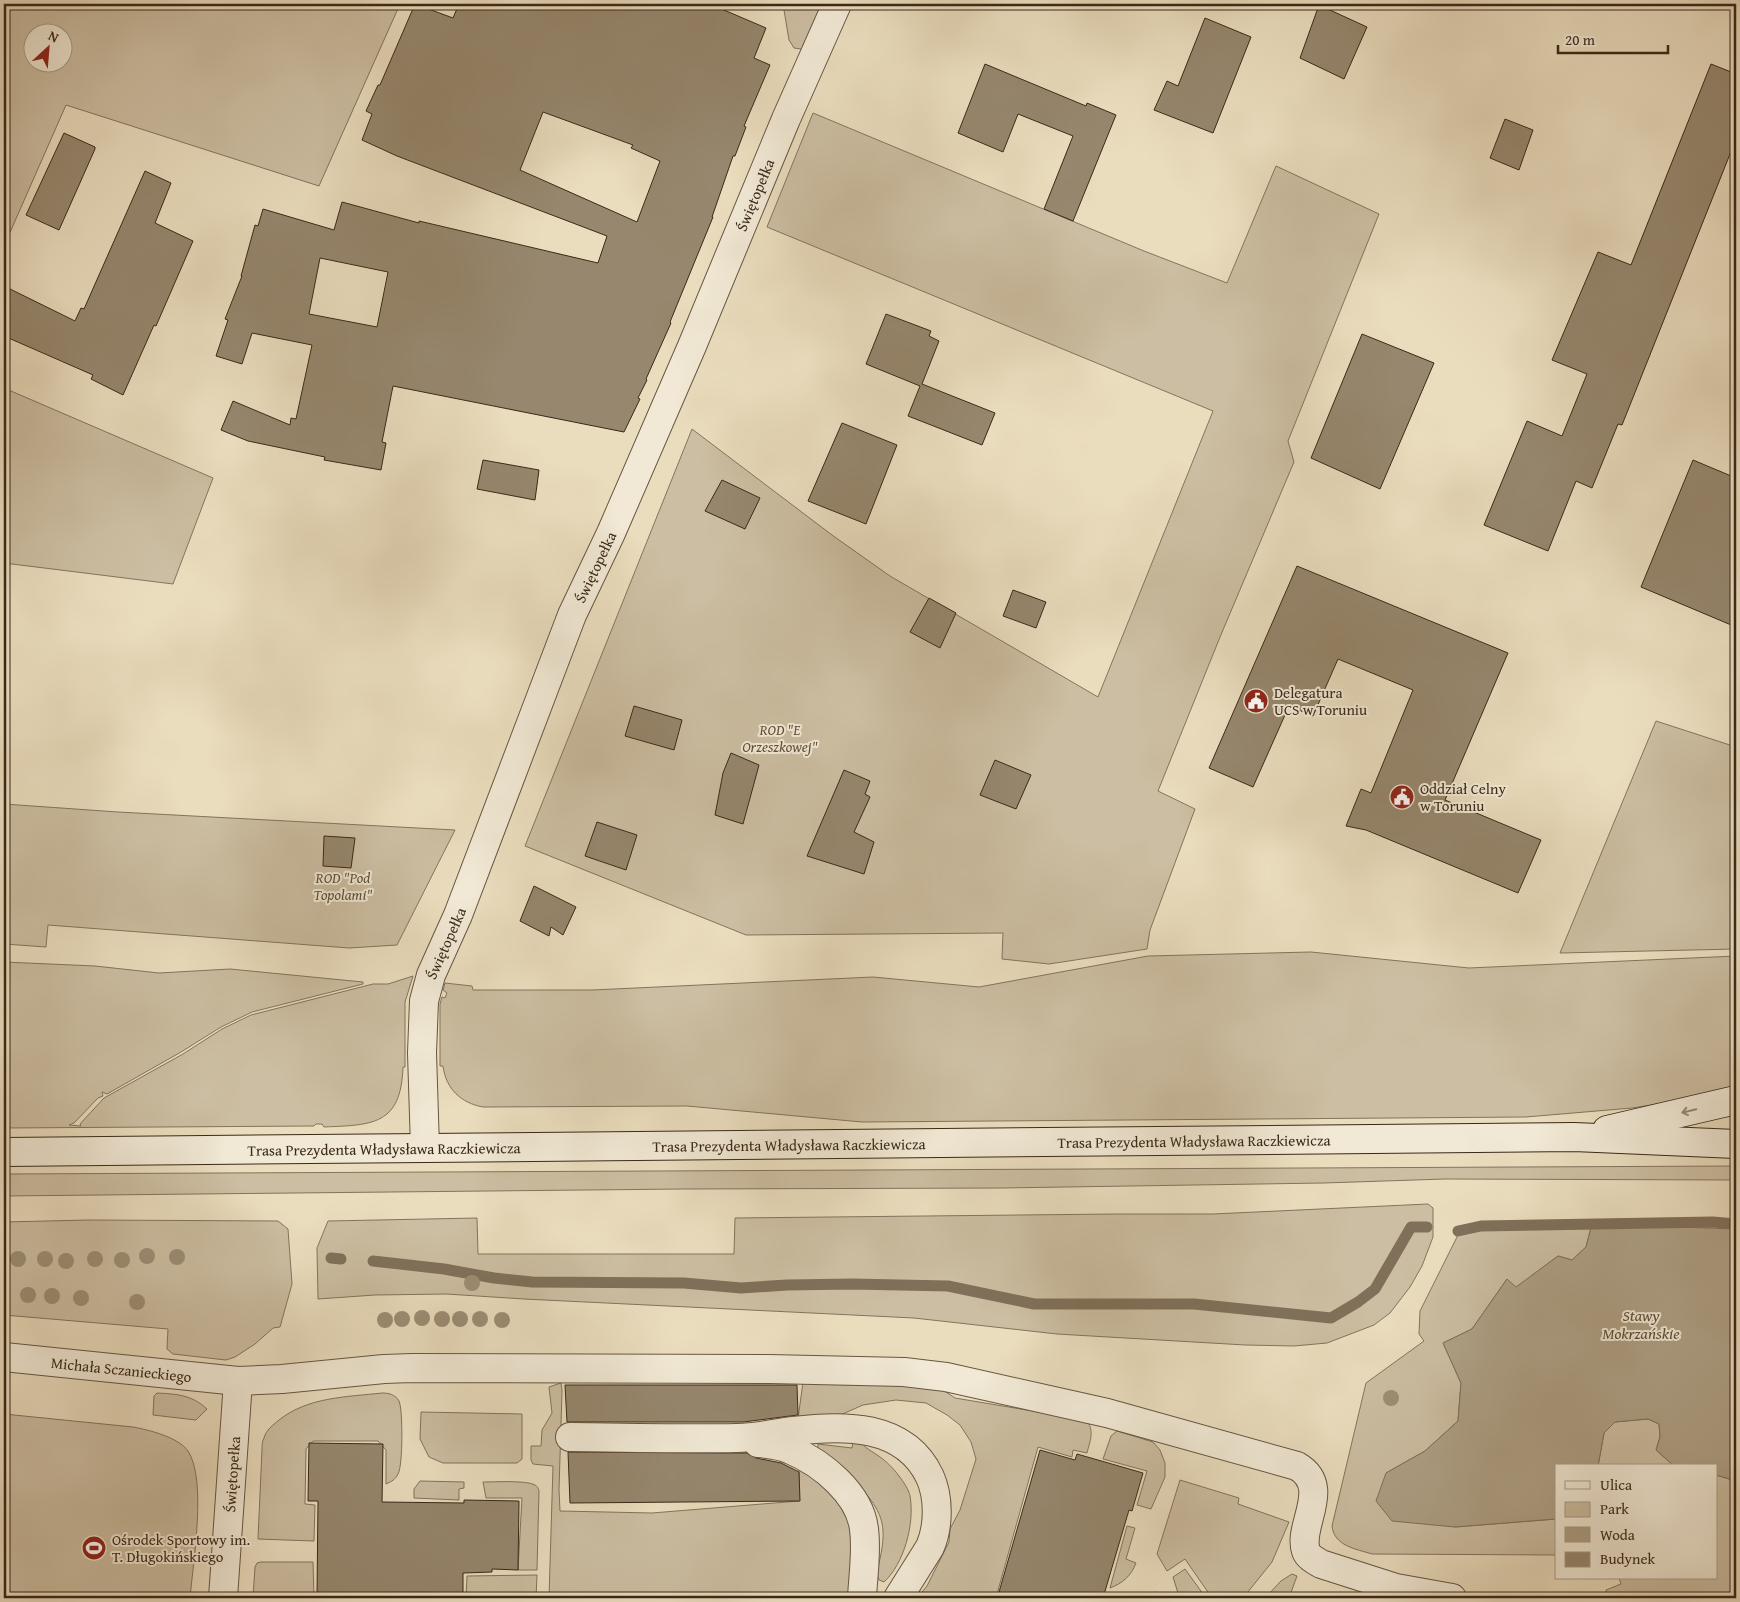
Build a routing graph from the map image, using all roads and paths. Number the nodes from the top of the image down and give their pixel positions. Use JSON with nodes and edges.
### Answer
{"nodes":[{"id":1,"x":837,"y":4,"type":"edge"},
{"id":2,"x":1736,"y":1100,"type":"edge"},
{"id":3,"x":1574,"y":1137,"type":"junction"},
{"id":4,"x":1736,"y":1144,"type":"edge"},
{"id":5,"x":425,"y":1148,"type":"junction"},
{"id":6,"x":4,"y":1152,"type":"edge"},
{"id":7,"x":4,"y":1357,"type":"edge"},
{"id":8,"x":238,"y":1380,"type":"junction"},
{"id":9,"x":223,"y":1598,"type":"edge"},
{"id":10,"x":862,"y":1598,"type":"edge"},
{"id":11,"x":898,"y":1598,"type":"edge"},
{"id":12,"x":1452,"y":1598,"type":"edge"}],
"edges":[{"from":1,"to":5,"type":"street","name":"Świętopełka"},
{"from":2,"to":3,"type":"street","name":"Trasa Prezydenta Władysława Raczkiewicza","one_way":true},
{"from":3,"to":4,"type":"street","name":"Trasa Prezydenta Władysława Raczkiewicza"},
{"from":3,"to":5,"type":"street","name":"Trasa Prezydenta Władysława Raczkiewicza"},
{"from":5,"to":6,"type":"street","name":"Trasa Prezydenta Władysława Raczkiewicza"},
{"from":7,"to":8,"type":"street","name":"Michała Sczanieckiego"},
{"from":8,"to":9,"type":"street","name":"Świętopełka"},
{"from":8,"to":12,"type":"street","name":"Michała Sczanieckiego"},
{"from":10,"to":11,"type":"street"}]}
